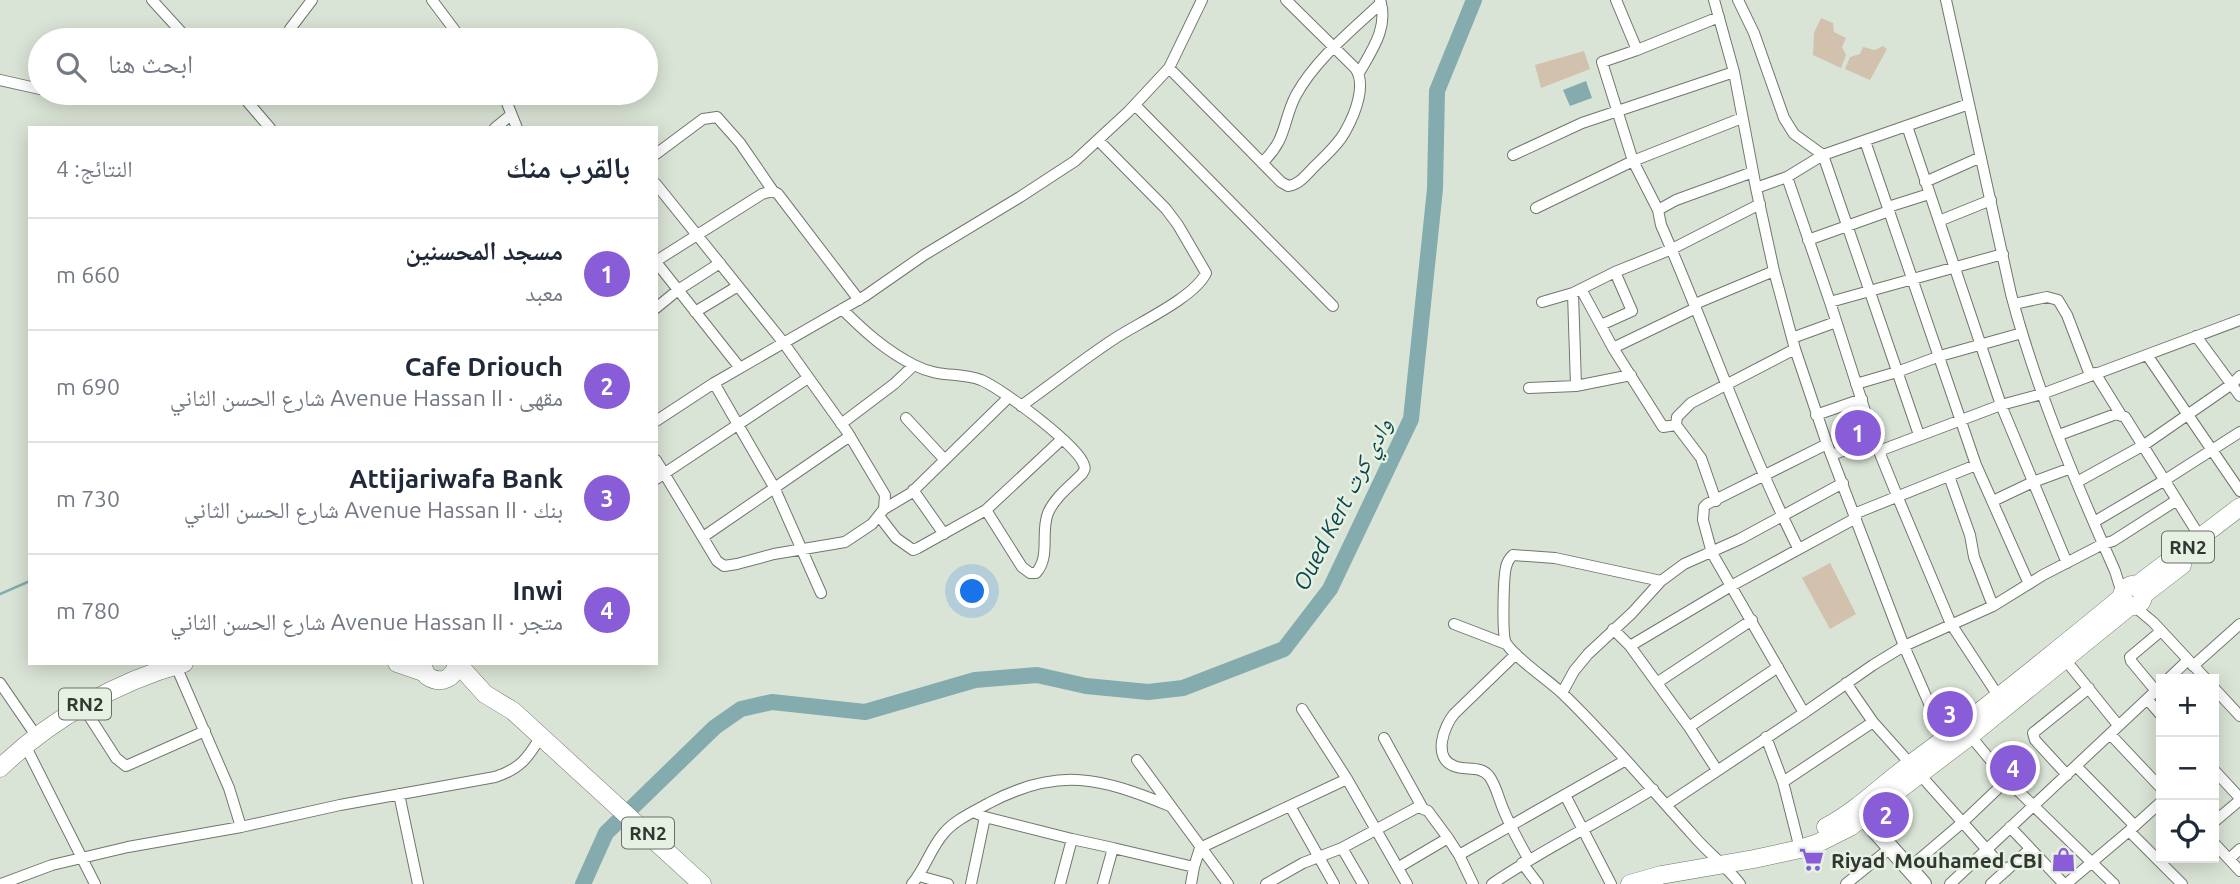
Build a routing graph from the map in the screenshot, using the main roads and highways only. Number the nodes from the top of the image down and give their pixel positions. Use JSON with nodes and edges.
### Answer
{"nodes":[{"id":1,"x":2240,"y":507,"type":"edge"},
{"id":2,"x":2240,"y":519,"type":"edge"},
{"id":3,"x":2132,"y":596,"type":"junction"},
{"id":4,"x":2062,"y":655,"type":"junction"},
{"id":5,"x":177,"y":665,"type":"edge"},
{"id":6,"x":456,"y":665,"type":"edge"},
{"id":7,"x":459,"y":665,"type":"edge"},
{"id":8,"x":422,"y":667,"type":"edge"},
{"id":9,"x":443,"y":681,"type":"junction"},
{"id":10,"x":485,"y":694,"type":"junction"},
{"id":11,"x":1966,"y":731,"type":"junction"},
{"id":12,"x":0,"y":768,"type":"edge"},
{"id":13,"x":1914,"y":769,"type":"junction"},
{"id":14,"x":1662,"y":876,"type":"edge"},
{"id":15,"x":702,"y":884,"type":"edge"},
{"id":16,"x":1613,"y":884,"type":"edge"},
{"id":17,"x":1630,"y":884,"type":"edge"}],
"edges":[{"from":1,"to":3,"type":"main road","number":"RN2"},
{"from":2,"to":3,"type":"main road","number":"RN2"},
{"from":3,"to":4,"type":"main road","number":"RN2"},
{"from":4,"to":11,"type":"main road","number":"RN2"},
{"from":4,"to":11,"type":"main road","number":"RN2"},
{"from":5,"to":12,"type":"main road","number":"RN2"},
{"from":6,"to":9,"type":"main road","number":"RN2"},
{"from":7,"to":10,"type":"main road","number":"RN2"},
{"from":8,"to":9,"type":"main road","number":"RN2"},
{"from":9,"to":10,"type":"main road","number":"RN2"},
{"from":10,"to":15,"type":"main road","number":"RN2"},
{"from":11,"to":13,"type":"main road","number":"RN2"},
{"from":11,"to":13,"type":"main road","number":"RN2"},
{"from":13,"to":14,"type":"main road","number":"RN2"},
{"from":14,"to":16,"type":"main road","number":"RN2"},
{"from":14,"to":17,"type":"main road","number":"RN2"}]}
